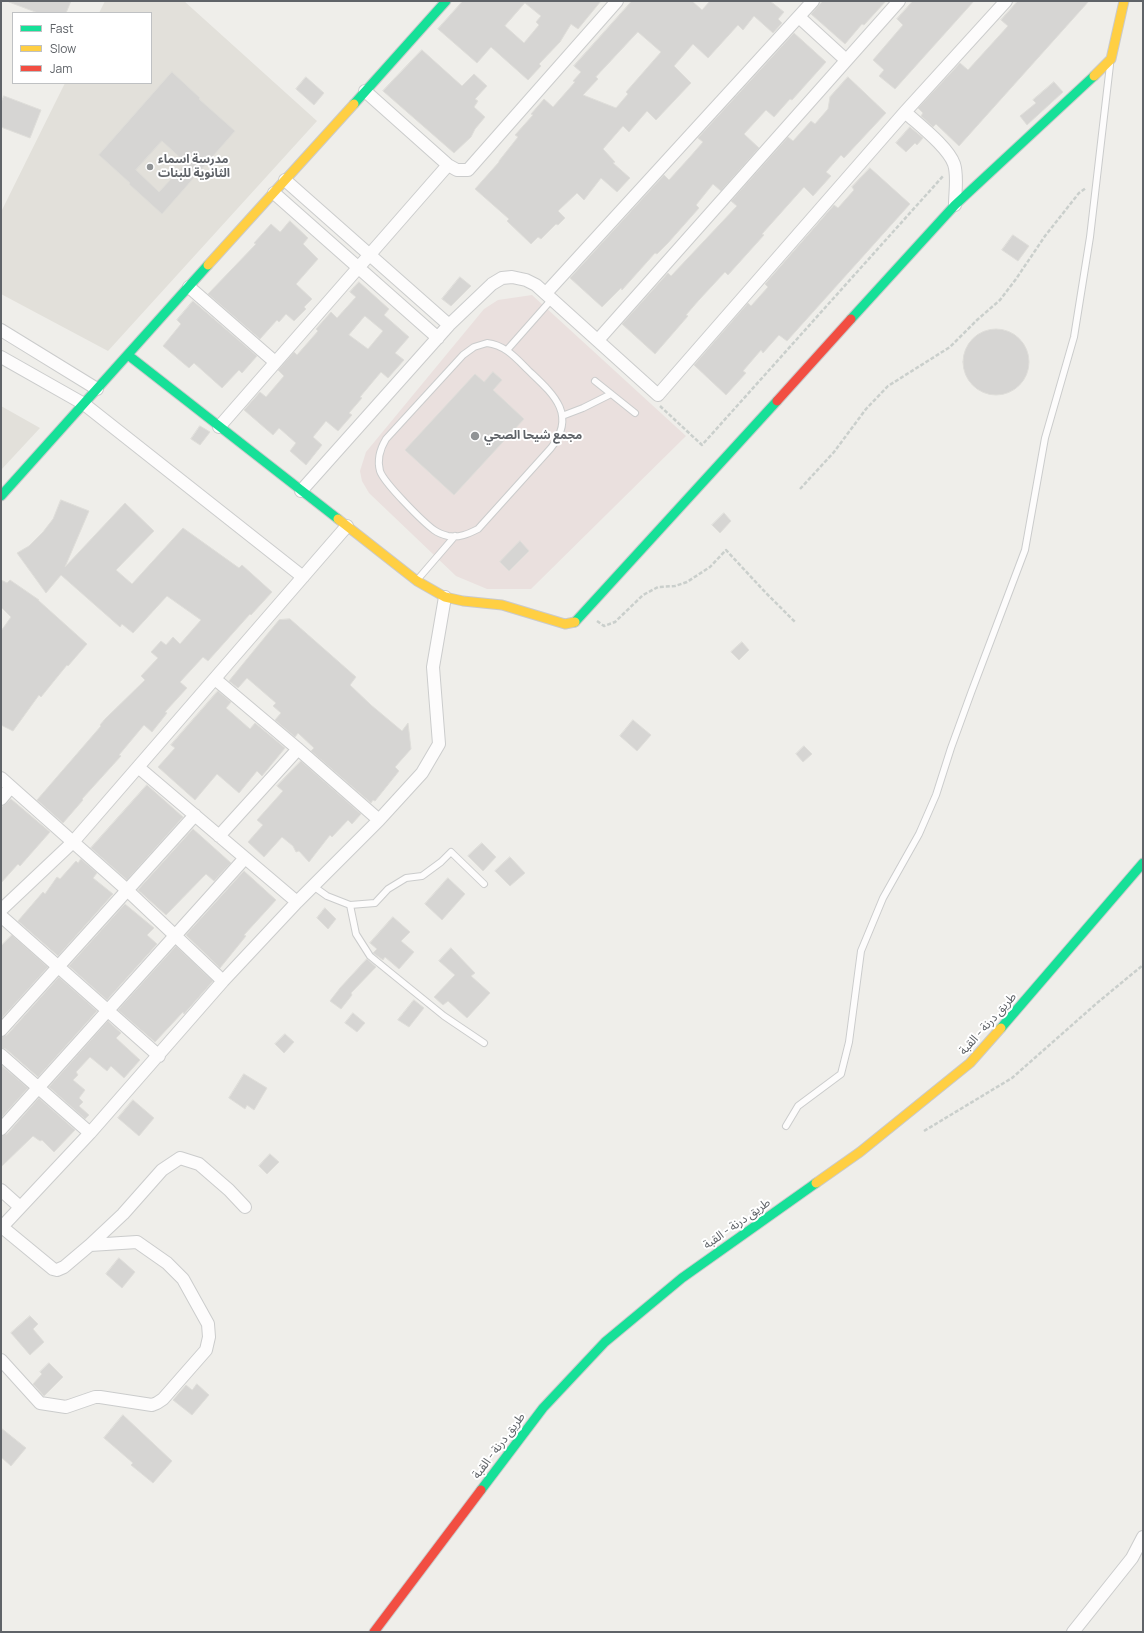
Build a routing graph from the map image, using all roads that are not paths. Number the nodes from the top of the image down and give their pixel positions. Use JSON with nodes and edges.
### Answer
{"nodes":[{"id":1,"x":446,"y":1,"type":"edge"},
{"id":2,"x":617,"y":1,"type":"edge"},
{"id":3,"x":813,"y":1,"type":"edge"},
{"id":4,"x":899,"y":1,"type":"edge"},
{"id":5,"x":1006,"y":1,"type":"edge"},
{"id":6,"x":1124,"y":1,"type":"edge"},
{"id":7,"x":799,"y":17,"type":"junction"},
{"id":8,"x":1110,"y":59,"type":"junction"},
{"id":9,"x":846,"y":60,"type":"junction"},
{"id":10,"x":366,"y":91,"type":"junction"},
{"id":11,"x":905,"y":112,"type":"junction"},
{"id":12,"x":448,"y":165,"type":"junction"},
{"id":13,"x":285,"y":180,"type":"junction"},
{"id":14,"x":274,"y":193,"type":"junction"},
{"id":15,"x":955,"y":205,"type":"junction"},
{"id":16,"x":369,"y":255,"type":"junction"},
{"id":17,"x":358,"y":268,"type":"junction"},
{"id":18,"x":189,"y":287,"type":"junction"},
{"id":19,"x":549,"y":296,"type":"junction"},
{"id":20,"x":449,"y":325,"type":"junction"},
{"id":21,"x":1,"y":330,"type":"edge"},
{"id":22,"x":438,"y":338,"type":"junction"},
{"id":23,"x":598,"y":340,"type":"junction"},
{"id":24,"x":507,"y":350,"type":"junction"},
{"id":25,"x":128,"y":355,"type":"junction"},
{"id":26,"x":1,"y":357,"type":"edge"},
{"id":27,"x":275,"y":362,"type":"junction"},
{"id":28,"x":595,"y":381,"type":"dead end"},
{"id":29,"x":97,"y":389,"type":"junction"},
{"id":30,"x":611,"y":394,"type":"junction"},
{"id":31,"x":84,"y":404,"type":"junction"},
{"id":32,"x":635,"y":413,"type":"dead end"},
{"id":33,"x":562,"y":416,"type":"junction"},
{"id":34,"x":219,"y":427,"type":"junction"},
{"id":35,"x":301,"y":491,"type":"junction"},
{"id":36,"x":1,"y":496,"type":"edge"},
{"id":37,"x":347,"y":526,"type":"junction"},
{"id":38,"x":455,"y":536,"type":"junction"},
{"id":39,"x":303,"y":578,"type":"junction"},
{"id":40,"x":417,"y":581,"type":"junction"},
{"id":41,"x":445,"y":597,"type":"junction"},
{"id":42,"x":214,"y":679,"type":"junction"},
{"id":43,"x":298,"y":749,"type":"junction"},
{"id":44,"x":138,"y":768,"type":"junction"},
{"id":45,"x":1,"y":778,"type":"edge"},
{"id":46,"x":12,"y":787,"type":"junction"},
{"id":47,"x":1,"y":799,"type":"edge"},
{"id":48,"x":195,"y":815,"type":"junction"},
{"id":49,"x":379,"y":820,"type":"junction"},
{"id":50,"x":219,"y":836,"type":"junction"},
{"id":51,"x":73,"y":842,"type":"junction"},
{"id":52,"x":245,"y":858,"type":"junction"},
{"id":53,"x":1143,"y":863,"type":"edge"},
{"id":54,"x":484,"y":884,"type":"dead end"},
{"id":55,"x":312,"y":886,"type":"junction"},
{"id":56,"x":127,"y":890,"type":"junction"},
{"id":57,"x":297,"y":902,"type":"junction"},
{"id":58,"x":350,"y":905,"type":"junction"},
{"id":59,"x":1,"y":910,"type":"edge"},
{"id":60,"x":1,"y":916,"type":"edge"},
{"id":61,"x":175,"y":935,"type":"junction"},
{"id":62,"x":58,"y":967,"type":"junction"},
{"id":63,"x":223,"y":981,"type":"junction"},
{"id":64,"x":108,"y":1010,"type":"junction"},
{"id":65,"x":1,"y":1030,"type":"edge"},
{"id":66,"x":484,"y":1043,"type":"dead end"},
{"id":67,"x":1,"y":1055,"type":"edge"},
{"id":68,"x":158,"y":1056,"type":"junction"},
{"id":69,"x":38,"y":1088,"type":"junction"},
{"id":70,"x":786,"y":1126,"type":"dead end"},
{"id":71,"x":1,"y":1129,"type":"edge"},
{"id":72,"x":90,"y":1133,"type":"junction"},
{"id":73,"x":1,"y":1190,"type":"edge"},
{"id":74,"x":20,"y":1207,"type":"junction"},
{"id":75,"x":245,"y":1207,"type":"dead end"},
{"id":76,"x":2,"y":1228,"type":"edge"},
{"id":77,"x":90,"y":1245,"type":"junction"},
{"id":78,"x":1,"y":1360,"type":"edge"},
{"id":79,"x":1143,"y":1537,"type":"edge"},
{"id":80,"x":374,"y":1632,"type":"edge"},
{"id":81,"x":1073,"y":1632,"type":"edge"}],
"edges":[{"from":1,"to":10,"type":"street"},
{"from":2,"to":12,"type":"street"},
{"from":3,"to":7,"type":"street"},
{"from":4,"to":9,"type":"street"},
{"from":5,"to":11,"type":"street"},
{"from":6,"to":8,"type":"street"},
{"from":7,"to":9,"type":"street"},
{"from":7,"to":19,"type":"street"},
{"from":8,"to":15,"type":"street"},
{"from":8,"to":70,"type":"lane"},
{"from":9,"to":23,"type":"street"},
{"from":10,"to":12,"type":"street"},
{"from":10,"to":13,"type":"street"},
{"from":11,"to":15,"type":"street"},
{"from":11,"to":23,"type":"street"},
{"from":12,"to":16,"type":"street"},
{"from":13,"to":14,"type":"street"},
{"from":13,"to":16,"type":"street"},
{"from":14,"to":17,"type":"street"},
{"from":14,"to":18,"type":"street"},
{"from":15,"to":41,"type":"street"},
{"from":16,"to":17,"type":"street"},
{"from":16,"to":20,"type":"street"},
{"from":17,"to":22,"type":"street"},
{"from":17,"to":27,"type":"street"},
{"from":18,"to":25,"type":"street"},
{"from":18,"to":27,"type":"street"},
{"from":19,"to":20,"type":"street"},
{"from":19,"to":23,"type":"street"},
{"from":19,"to":24,"type":"lane"},
{"from":20,"to":22,"type":"street"},
{"from":21,"to":29,"type":"street"},
{"from":22,"to":35,"type":"street"},
{"from":24,"to":33,"type":"lane"},
{"from":24,"to":38,"type":"lane"},
{"from":25,"to":29,"type":"street"},
{"from":25,"to":34,"type":"street"},
{"from":26,"to":31,"type":"street"},
{"from":27,"to":34,"type":"street"},
{"from":28,"to":30,"type":"lane"},
{"from":29,"to":31,"type":"street"},
{"from":30,"to":32,"type":"lane"},
{"from":30,"to":33,"type":"lane"},
{"from":31,"to":36,"type":"street"},
{"from":31,"to":39,"type":"street"},
{"from":33,"to":38,"type":"lane"},
{"from":34,"to":35,"type":"street"},
{"from":35,"to":37,"type":"street"},
{"from":37,"to":39,"type":"street"},
{"from":37,"to":40,"type":"street"},
{"from":38,"to":40,"type":"lane"},
{"from":39,"to":42,"type":"street"},
{"from":40,"to":41,"type":"street"},
{"from":41,"to":49,"type":"street"},
{"from":42,"to":43,"type":"street"},
{"from":42,"to":44,"type":"street"},
{"from":43,"to":49,"type":"street"},
{"from":43,"to":50,"type":"street"},
{"from":44,"to":48,"type":"street"},
{"from":44,"to":51,"type":"street"},
{"from":45,"to":46,"type":"street"},
{"from":46,"to":47,"type":"street"},
{"from":46,"to":51,"type":"street"},
{"from":48,"to":50,"type":"street"},
{"from":48,"to":56,"type":"street"},
{"from":49,"to":55,"type":"street"},
{"from":50,"to":52,"type":"street"},
{"from":51,"to":56,"type":"street"},
{"from":51,"to":59,"type":"street"},
{"from":52,"to":57,"type":"street"},
{"from":52,"to":61,"type":"street"},
{"from":53,"to":80,"type":"street","name":"طريق درنة - القبة"},
{"from":54,"to":58,"type":"lane"},
{"from":55,"to":57,"type":"street"},
{"from":55,"to":58,"type":"lane"},
{"from":56,"to":61,"type":"street"},
{"from":56,"to":62,"type":"street"},
{"from":57,"to":63,"type":"street"},
{"from":58,"to":66,"type":"lane"},
{"from":60,"to":62,"type":"street"},
{"from":61,"to":63,"type":"street"},
{"from":61,"to":64,"type":"street"},
{"from":62,"to":64,"type":"street"},
{"from":62,"to":65,"type":"street"},
{"from":63,"to":68,"type":"street"},
{"from":64,"to":68,"type":"street"},
{"from":64,"to":69,"type":"street"},
{"from":67,"to":69,"type":"street"},
{"from":68,"to":72,"type":"street"},
{"from":69,"to":71,"type":"street"},
{"from":69,"to":72,"type":"street"},
{"from":72,"to":74,"type":"street"},
{"from":73,"to":74,"type":"street"},
{"from":74,"to":76,"type":"street"},
{"from":75,"to":77,"type":"street"},
{"from":76,"to":77,"type":"street"},
{"from":77,"to":78,"type":"street"},
{"from":79,"to":81,"type":"street"}]}
